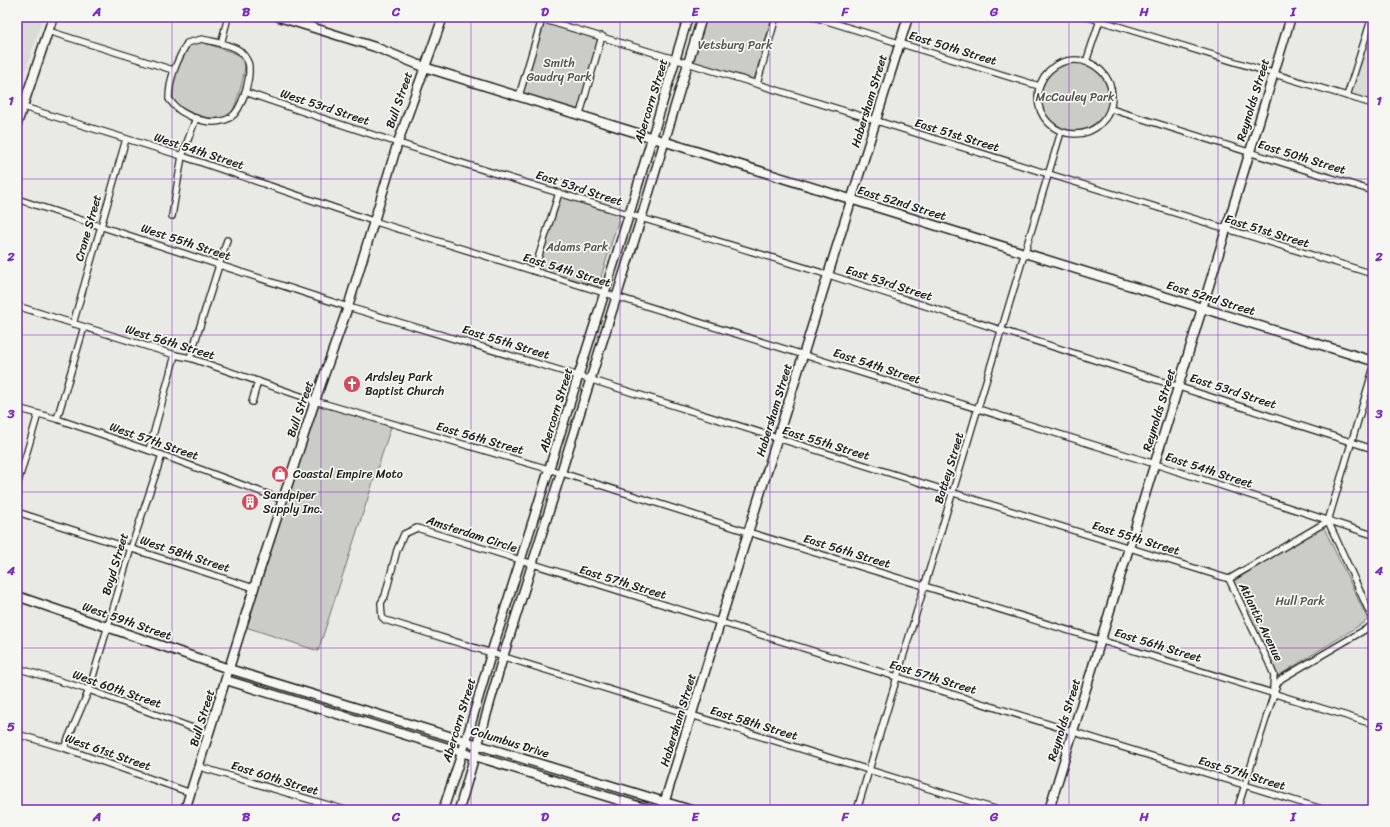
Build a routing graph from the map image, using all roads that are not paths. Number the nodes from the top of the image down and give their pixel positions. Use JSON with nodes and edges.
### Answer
{"nodes":[{"id":1,"x":53,"y":17,"type":"edge"},
{"id":2,"x":228,"y":17,"type":"edge"},
{"id":3,"x":279,"y":17,"type":"edge"},
{"id":4,"x":443,"y":17,"type":"edge"},
{"id":5,"x":535,"y":17,"type":"edge"},
{"id":6,"x":688,"y":17,"type":"edge"},
{"id":7,"x":702,"y":17,"type":"edge"},
{"id":8,"x":776,"y":17,"type":"edge"},
{"id":9,"x":814,"y":17,"type":"edge"},
{"id":10,"x":908,"y":17,"type":"edge"},
{"id":11,"x":1088,"y":17,"type":"edge"},
{"id":12,"x":1291,"y":17,"type":"edge"},
{"id":13,"x":1371,"y":17,"type":"edge"},
{"id":14,"x":542,"y":19,"type":"junction"},
{"id":15,"x":1100,"y":19,"type":"edge"},
{"id":16,"x":48,"y":31,"type":"junction"},
{"id":17,"x":602,"y":36,"type":"junction"},
{"id":18,"x":900,"y":43,"type":"junction"},
{"id":19,"x":221,"y":44,"type":"junction"},
{"id":20,"x":675,"y":60,"type":"junction"},
{"id":21,"x":1086,"y":62,"type":"junction"},
{"id":22,"x":688,"y":64,"type":"junction"},
{"id":23,"x":424,"y":67,"type":"junction"},
{"id":24,"x":173,"y":70,"type":"junction"},
{"id":25,"x":1274,"y":75,"type":"junction"},
{"id":26,"x":756,"y":84,"type":"junction"},
{"id":27,"x":1039,"y":86,"type":"junction"},
{"id":28,"x":245,"y":92,"type":"junction"},
{"id":29,"x":519,"y":96,"type":"junction"},
{"id":30,"x":1347,"y":96,"type":"junction"},
{"id":31,"x":1373,"y":104,"type":"edge"},
{"id":32,"x":20,"y":106,"type":"edge"},
{"id":33,"x":1111,"y":109,"type":"junction"},
{"id":34,"x":580,"y":114,"type":"junction"},
{"id":35,"x":196,"y":118,"type":"junction"},
{"id":36,"x":875,"y":122,"type":"junction"},
{"id":37,"x":17,"y":124,"type":"edge"},
{"id":38,"x":1061,"y":132,"type":"junction"},
{"id":39,"x":652,"y":138,"type":"junction"},
{"id":40,"x":126,"y":139,"type":"junction"},
{"id":41,"x":398,"y":142,"type":"junction"},
{"id":42,"x":664,"y":142,"type":"junction"},
{"id":43,"x":1250,"y":152,"type":"junction"},
{"id":44,"x":182,"y":156,"type":"junction"},
{"id":45,"x":1048,"y":175,"type":"junction"},
{"id":46,"x":1373,"y":191,"type":"edge"},
{"id":47,"x":559,"y":193,"type":"junction"},
{"id":48,"x":17,"y":199,"type":"edge"},
{"id":49,"x":851,"y":200,"type":"junction"},
{"id":50,"x":629,"y":215,"type":"junction"},
{"id":51,"x":172,"y":216,"type":"dead end"},
{"id":52,"x":641,"y":219,"type":"junction"},
{"id":53,"x":373,"y":221,"type":"junction"},
{"id":54,"x":100,"y":225,"type":"junction"},
{"id":55,"x":1227,"y":230,"type":"junction"},
{"id":56,"x":227,"y":240,"type":"dead end"},
{"id":57,"x":1025,"y":253,"type":"junction"},
{"id":58,"x":220,"y":265,"type":"junction"},
{"id":59,"x":534,"y":271,"type":"junction"},
{"id":60,"x":1373,"y":274,"type":"edge"},
{"id":61,"x":828,"y":275,"type":"junction"},
{"id":62,"x":604,"y":293,"type":"junction"},
{"id":63,"x":616,"y":297,"type":"junction"},
{"id":64,"x":17,"y":306,"type":"edge"},
{"id":65,"x":348,"y":307,"type":"junction"},
{"id":66,"x":1203,"y":308,"type":"junction"},
{"id":67,"x":73,"y":324,"type":"junction"},
{"id":68,"x":84,"y":327,"type":"junction"},
{"id":69,"x":1001,"y":330,"type":"junction"},
{"id":70,"x":804,"y":354,"type":"junction"},
{"id":71,"x":175,"y":355,"type":"junction"},
{"id":72,"x":190,"y":358,"type":"junction"},
{"id":73,"x":1373,"y":361,"type":"edge"},
{"id":74,"x":1373,"y":370,"type":"edge"},
{"id":75,"x":579,"y":376,"type":"junction"},
{"id":76,"x":592,"y":380,"type":"junction"},
{"id":77,"x":258,"y":381,"type":"junction"},
{"id":78,"x":1179,"y":385,"type":"junction"},
{"id":79,"x":315,"y":401,"type":"junction"},
{"id":80,"x":252,"y":402,"type":"dead end"},
{"id":81,"x":17,"y":408,"type":"edge"},
{"id":82,"x":978,"y":409,"type":"junction"},
{"id":83,"x":38,"y":414,"type":"junction"},
{"id":84,"x":56,"y":419,"type":"junction"},
{"id":85,"x":777,"y":439,"type":"junction"},
{"id":86,"x":1351,"y":442,"type":"junction"},
{"id":87,"x":1373,"y":448,"type":"edge"},
{"id":88,"x":149,"y":450,"type":"junction"},
{"id":89,"x":162,"y":455,"type":"junction"},
{"id":90,"x":1155,"y":464,"type":"junction"},
{"id":91,"x":550,"y":469,"type":"junction"},
{"id":92,"x":562,"y":473,"type":"junction"},
{"id":93,"x":17,"y":486,"type":"edge"},
{"id":94,"x":952,"y":493,"type":"junction"},
{"id":95,"x":283,"y":500,"type":"junction"},
{"id":96,"x":17,"y":512,"type":"edge"},
{"id":97,"x":1328,"y":520,"type":"junction"},
{"id":98,"x":748,"y":532,"type":"junction"},
{"id":99,"x":1373,"y":535,"type":"edge"},
{"id":100,"x":1129,"y":547,"type":"junction"},
{"id":101,"x":131,"y":548,"type":"junction"},
{"id":102,"x":521,"y":561,"type":"junction"},
{"id":103,"x":533,"y":565,"type":"junction"},
{"id":104,"x":1229,"y":579,"type":"junction"},
{"id":105,"x":924,"y":586,"type":"junction"},
{"id":106,"x":254,"y":588,"type":"junction"},
{"id":107,"x":17,"y":596,"type":"edge"},
{"id":108,"x":1373,"y":620,"type":"edge"},
{"id":109,"x":720,"y":623,"type":"junction"},
{"id":110,"x":1373,"y":625,"type":"edge"},
{"id":111,"x":108,"y":626,"type":"junction"},
{"id":112,"x":1100,"y":639,"type":"junction"},
{"id":113,"x":491,"y":654,"type":"junction"},
{"id":114,"x":503,"y":657,"type":"junction"},
{"id":115,"x":17,"y":668,"type":"edge"},
{"id":116,"x":230,"y":669,"type":"junction"},
{"id":117,"x":897,"y":678,"type":"junction"},
{"id":118,"x":226,"y":680,"type":"junction"},
{"id":119,"x":89,"y":690,"type":"junction"},
{"id":120,"x":1273,"y":693,"type":"junction"},
{"id":121,"x":692,"y":715,"type":"junction"},
{"id":122,"x":1373,"y":724,"type":"edge"},
{"id":123,"x":1073,"y":731,"type":"junction"},
{"id":124,"x":17,"y":734,"type":"edge"},
{"id":125,"x":210,"y":734,"type":"junction"},
{"id":126,"x":466,"y":740,"type":"junction"},
{"id":127,"x":479,"y":745,"type":"junction"},
{"id":128,"x":64,"y":748,"type":"junction"},
{"id":129,"x":462,"y":752,"type":"junction"},
{"id":130,"x":476,"y":756,"type":"junction"},
{"id":131,"x":200,"y":767,"type":"junction"},
{"id":132,"x":869,"y":770,"type":"junction"},
{"id":133,"x":1244,"y":785,"type":"junction"},
{"id":134,"x":190,"y":793,"type":"junction"},
{"id":135,"x":663,"y":806,"type":"edge"},
{"id":136,"x":185,"y":810,"type":"edge"},
{"id":137,"x":345,"y":810,"type":"edge"},
{"id":138,"x":443,"y":810,"type":"edge"},
{"id":139,"x":459,"y":810,"type":"edge"},
{"id":140,"x":651,"y":810,"type":"edge"},
{"id":141,"x":690,"y":810,"type":"edge"},
{"id":142,"x":857,"y":810,"type":"edge"},
{"id":143,"x":998,"y":810,"type":"edge"},
{"id":144,"x":1049,"y":810,"type":"edge"},
{"id":145,"x":1237,"y":810,"type":"edge"},
{"id":146,"x":1326,"y":810,"type":"edge"}],
"edges":[{"from":1,"to":16,"type":"street"},
{"from":2,"to":19,"type":"street"},
{"from":3,"to":23,"type":"street","name":"East 52nd Street"},
{"from":4,"to":23,"type":"street","name":"Bull Street"},
{"from":5,"to":14,"type":"street","name":"East 51st Street"},
{"from":6,"to":20,"type":"street","name":"Abercorn Street"},
{"from":7,"to":22,"type":"street","name":"Abercorn Street"},
{"from":8,"to":26,"type":"street"},
{"from":9,"to":18,"type":"street","name":"East 50th Street"},
{"from":10,"to":18,"type":"street","name":"Habersham Street"},
{"from":11,"to":15,"type":"street"},
{"from":12,"to":25,"type":"street","name":"Reynolds Street"},
{"from":13,"to":30,"type":"street"},
{"from":14,"to":17,"type":"street","name":"East 51st Street"},
{"from":14,"to":29,"type":"street"},
{"from":15,"to":21,"type":"street"},
{"from":15,"to":25,"type":"street"},
{"from":16,"to":24,"type":"street"},
{"from":16,"to":32,"type":"street"},
{"from":17,"to":20,"type":"street","name":"East 51st Street"},
{"from":17,"to":34,"type":"street"},
{"from":18,"to":27,"type":"street","name":"East 50th Street"},
{"from":18,"to":36,"type":"street","name":"Habersham Street"},
{"from":19,"to":24,"type":"street"},
{"from":19,"to":28,"type":"street"},
{"from":20,"to":22,"type":"street","name":"East 51st Street"},
{"from":20,"to":39,"type":"street","name":"Abercorn Street"},
{"from":21,"to":27,"type":"street"},
{"from":21,"to":33,"type":"street"},
{"from":22,"to":26,"type":"street","name":"East 51st Street"},
{"from":22,"to":42,"type":"street","name":"Abercorn Street"},
{"from":23,"to":29,"type":"street","name":"East 52nd Street"},
{"from":23,"to":41,"type":"street","name":"Bull Street"},
{"from":24,"to":35,"type":"street"},
{"from":25,"to":30,"type":"street"},
{"from":25,"to":43,"type":"street","name":"Reynolds Street"},
{"from":26,"to":36,"type":"street","name":"East 51st Street"},
{"from":27,"to":38,"type":"street"},
{"from":28,"to":35,"type":"street"},
{"from":28,"to":41,"type":"street","name":"West 53rd Street"},
{"from":29,"to":34,"type":"street","name":"East 52nd Street"},
{"from":30,"to":31,"type":"street"},
{"from":32,"to":37,"type":"street"},
{"from":32,"to":40,"type":"street","name":"West 54th Street"},
{"from":33,"to":38,"type":"street"},
{"from":33,"to":43,"type":"street","name":"East 50th Street"},
{"from":34,"to":39,"type":"street","name":"East 52nd Street"},
{"from":35,"to":44,"type":"street"},
{"from":36,"to":45,"type":"street","name":"East 51st Street"},
{"from":36,"to":49,"type":"street","name":"Habersham Street"},
{"from":38,"to":45,"type":"street","name":"Battey Street"},
{"from":39,"to":42,"type":"street","name":"East 52nd Street"},
{"from":39,"to":50,"type":"street","name":"Abercorn Street"},
{"from":40,"to":44,"type":"street","name":"West 54th Street"},
{"from":40,"to":54,"type":"street","name":"Crane Street"},
{"from":41,"to":47,"type":"street","name":"East 53rd Street"},
{"from":41,"to":53,"type":"street","name":"Bull Street"},
{"from":42,"to":49,"type":"street","name":"East 52nd Street"},
{"from":42,"to":52,"type":"street","name":"Abercorn Street"},
{"from":43,"to":46,"type":"street","name":"East 50th Street"},
{"from":43,"to":55,"type":"street","name":"Reynolds Street"},
{"from":44,"to":51,"type":"street"},
{"from":44,"to":53,"type":"street","name":"West 54th Street"},
{"from":45,"to":55,"type":"street","name":"East 51st Street"},
{"from":45,"to":57,"type":"street","name":"Battey Street"},
{"from":47,"to":50,"type":"street","name":"East 53rd Street"},
{"from":47,"to":59,"type":"street"},
{"from":48,"to":54,"type":"street","name":"West 55th Street"},
{"from":49,"to":57,"type":"street","name":"East 52nd Street"},
{"from":49,"to":61,"type":"street","name":"Habersham Street"},
{"from":50,"to":52,"type":"street","name":"East 53rd Street"},
{"from":50,"to":62,"type":"street","name":"Abercorn Street"},
{"from":52,"to":61,"type":"street","name":"East 53rd Street"},
{"from":52,"to":63,"type":"street","name":"Abercorn Street"},
{"from":53,"to":59,"type":"street","name":"East 54th Street"},
{"from":53,"to":65,"type":"street","name":"Bull Street"},
{"from":54,"to":58,"type":"street","name":"West 55th Street"},
{"from":54,"to":67,"type":"street","name":"Crane Street"},
{"from":55,"to":60,"type":"street","name":"East 51st Street"},
{"from":55,"to":66,"type":"street","name":"Reynolds Street"},
{"from":56,"to":58,"type":"street"},
{"from":57,"to":66,"type":"street","name":"East 52nd Street"},
{"from":57,"to":69,"type":"street","name":"Battey Street"},
{"from":58,"to":65,"type":"street","name":"West 55th Street"},
{"from":58,"to":72,"type":"street"},
{"from":59,"to":62,"type":"street","name":"East 54th Street"},
{"from":61,"to":69,"type":"street","name":"East 53rd Street"},
{"from":61,"to":70,"type":"street","name":"Habersham Street"},
{"from":62,"to":63,"type":"street","name":"East 54th Street"},
{"from":62,"to":75,"type":"street","name":"Abercorn Street"},
{"from":63,"to":70,"type":"street","name":"East 54th Street"},
{"from":63,"to":76,"type":"street","name":"Abercorn Street"},
{"from":64,"to":67,"type":"street","name":"West 56th Street"},
{"from":65,"to":75,"type":"street","name":"East 55th Street"},
{"from":65,"to":79,"type":"street","name":"Bull Street"},
{"from":66,"to":73,"type":"street","name":"East 52nd Street"},
{"from":66,"to":78,"type":"street","name":"Reynolds Street"},
{"from":67,"to":68,"type":"street","name":"West 56th Street"},
{"from":68,"to":71,"type":"street","name":"West 56th Street"},
{"from":68,"to":84,"type":"street"},
{"from":69,"to":78,"type":"street","name":"East 53rd Street"},
{"from":69,"to":82,"type":"street","name":"Battey Street"},
{"from":70,"to":82,"type":"street","name":"East 54th Street"},
{"from":70,"to":85,"type":"street","name":"Habersham Street"},
{"from":71,"to":72,"type":"street","name":"West 56th Street"},
{"from":71,"to":88,"type":"street"},
{"from":72,"to":77,"type":"street","name":"West 56th Street"},
{"from":74,"to":86,"type":"street"},
{"from":75,"to":76,"type":"street","name":"East 55th Street"},
{"from":75,"to":91,"type":"street","name":"Abercorn Street"},
{"from":76,"to":85,"type":"street","name":"East 55th Street"},
{"from":76,"to":92,"type":"street","name":"Abercorn Street"},
{"from":77,"to":79,"type":"street","name":"West 56th Street"},
{"from":77,"to":80,"type":"street"},
{"from":78,"to":86,"type":"street","name":"East 53rd Street"},
{"from":78,"to":90,"type":"street","name":"Reynolds Street"},
{"from":79,"to":91,"type":"street","name":"East 56th Street"},
{"from":79,"to":95,"type":"street","name":"Bull Street"},
{"from":81,"to":83,"type":"street","name":"West 57th Street"},
{"from":82,"to":90,"type":"street","name":"East 54th Street"},
{"from":82,"to":94,"type":"street","name":"Battey Street"},
{"from":83,"to":84,"type":"street","name":"West 57th Street"},
{"from":83,"to":93,"type":"street"},
{"from":84,"to":88,"type":"street","name":"West 57th Street"},
{"from":85,"to":94,"type":"street","name":"East 55th Street"},
{"from":85,"to":98,"type":"street","name":"Habersham Street"},
{"from":86,"to":87,"type":"street","name":"East 53rd Street"},
{"from":86,"to":97,"type":"street"},
{"from":88,"to":89,"type":"street","name":"West 57th Street"},
{"from":89,"to":95,"type":"street","name":"West 57th Street"},
{"from":89,"to":101,"type":"street","name":"Boyd Street"},
{"from":90,"to":97,"type":"street","name":"East 54th Street"},
{"from":90,"to":100,"type":"street","name":"Reynolds Street"},
{"from":91,"to":92,"type":"street","name":"East 56th Street"},
{"from":91,"to":102,"type":"street","name":"Abercorn Street"},
{"from":92,"to":98,"type":"street","name":"East 56th Street"},
{"from":92,"to":103,"type":"street","name":"Abercorn Street"},
{"from":94,"to":100,"type":"street","name":"East 55th Street"},
{"from":94,"to":105,"type":"street","name":"Battey Street"},
{"from":95,"to":106,"type":"street","name":"Bull Street"},
{"from":96,"to":101,"type":"street","name":"West 58th Street"},
{"from":97,"to":99,"type":"street","name":"East 54th Street"},
{"from":97,"to":104,"type":"street","name":"Atlantic Avenue"},
{"from":97,"to":108,"type":"street"},
{"from":98,"to":105,"type":"street","name":"East 56th Street"},
{"from":98,"to":109,"type":"street","name":"Habersham Street"},
{"from":100,"to":104,"type":"street","name":"East 55th Street"},
{"from":100,"to":112,"type":"street","name":"Reynolds Street"},
{"from":101,"to":106,"type":"street","name":"West 58th Street"},
{"from":101,"to":111,"type":"street","name":"Boyd Street"},
{"from":102,"to":103,"type":"street","name":"Amsterdam Circle"},
{"from":102,"to":113,"type":"street","name":"Abercorn Street"},
{"from":102,"to":113,"type":"street","name":"Amsterdam Circle"},
{"from":103,"to":109,"type":"street","name":"East 57th Street"},
{"from":103,"to":114,"type":"street","name":"Abercorn Street"},
{"from":104,"to":120,"type":"street","name":"Atlantic Avenue"},
{"from":105,"to":112,"type":"street","name":"East 56th Street"},
{"from":105,"to":117,"type":"street","name":"Battey Street"},
{"from":106,"to":116,"type":"street","name":"Bull Street"},
{"from":107,"to":111,"type":"street","name":"West 59th Street"},
{"from":109,"to":117,"type":"street","name":"East 57th Street"},
{"from":109,"to":121,"type":"street","name":"Habersham Street"},
{"from":110,"to":120,"type":"street","name":"Atlantic Avenue"},
{"from":111,"to":116,"type":"street","name":"West 59th Street"},
{"from":111,"to":119,"type":"street","name":"Boyd Street"},
{"from":112,"to":120,"type":"street","name":"East 56th Street"},
{"from":112,"to":123,"type":"street","name":"Reynolds Street"},
{"from":113,"to":114,"type":"street","name":"Amsterdam Circle"},
{"from":113,"to":126,"type":"street","name":"Abercorn Street"},
{"from":114,"to":121,"type":"street","name":"East 58th Street"},
{"from":114,"to":127,"type":"street","name":"Abercorn Street"},
{"from":115,"to":119,"type":"street","name":"West 60th Street"},
{"from":116,"to":118,"type":"street","name":"Bull Street"},
{"from":116,"to":126,"type":"street","name":"Columbus Drive"},
{"from":117,"to":123,"type":"street","name":"East 57th Street"},
{"from":117,"to":132,"type":"street","name":"Battey Street"},
{"from":118,"to":125,"type":"street","name":"Bull Street"},
{"from":118,"to":129,"type":"street","name":"Columbus Drive"},
{"from":119,"to":125,"type":"street","name":"West 60th Street"},
{"from":119,"to":128,"type":"street","name":"Boyd Street"},
{"from":120,"to":122,"type":"street","name":"East 56th Street"},
{"from":120,"to":133,"type":"street","name":"Atlantic Avenue"},
{"from":121,"to":132,"type":"street","name":"East 58th Street"},
{"from":121,"to":135,"type":"street","name":"Habersham Street"},
{"from":123,"to":133,"type":"street","name":"East 57th Street"},
{"from":123,"to":144,"type":"street","name":"Reynolds Street"},
{"from":124,"to":128,"type":"street","name":"West 61st Street"},
{"from":125,"to":131,"type":"street","name":"Bull Street"},
{"from":126,"to":127,"type":"street","name":"Columbus Drive"},
{"from":126,"to":129,"type":"street","name":"Abercorn Street"},
{"from":127,"to":130,"type":"street","name":"Abercorn Street"},
{"from":127,"to":135,"type":"street","name":"Columbus Drive"},
{"from":128,"to":134,"type":"street","name":"West 61st Street"},
{"from":129,"to":130,"type":"street","name":"Columbus Drive"},
{"from":129,"to":138,"type":"street","name":"Abercorn Street"},
{"from":130,"to":139,"type":"street","name":"Abercorn Street"},
{"from":130,"to":140,"type":"street","name":"Columbus Drive"},
{"from":131,"to":134,"type":"street","name":"Bull Street"},
{"from":131,"to":137,"type":"street","name":"East 60th Street"},
{"from":132,"to":142,"type":"street","name":"Battey Street"},
{"from":132,"to":143,"type":"street","name":"East 58th Street"},
{"from":133,"to":145,"type":"street","name":"Atlantic Avenue"},
{"from":133,"to":146,"type":"street","name":"East 57th Street"},
{"from":134,"to":136,"type":"street","name":"Bull Street"},
{"from":135,"to":141,"type":"street","name":"Columbus Drive"}]}
